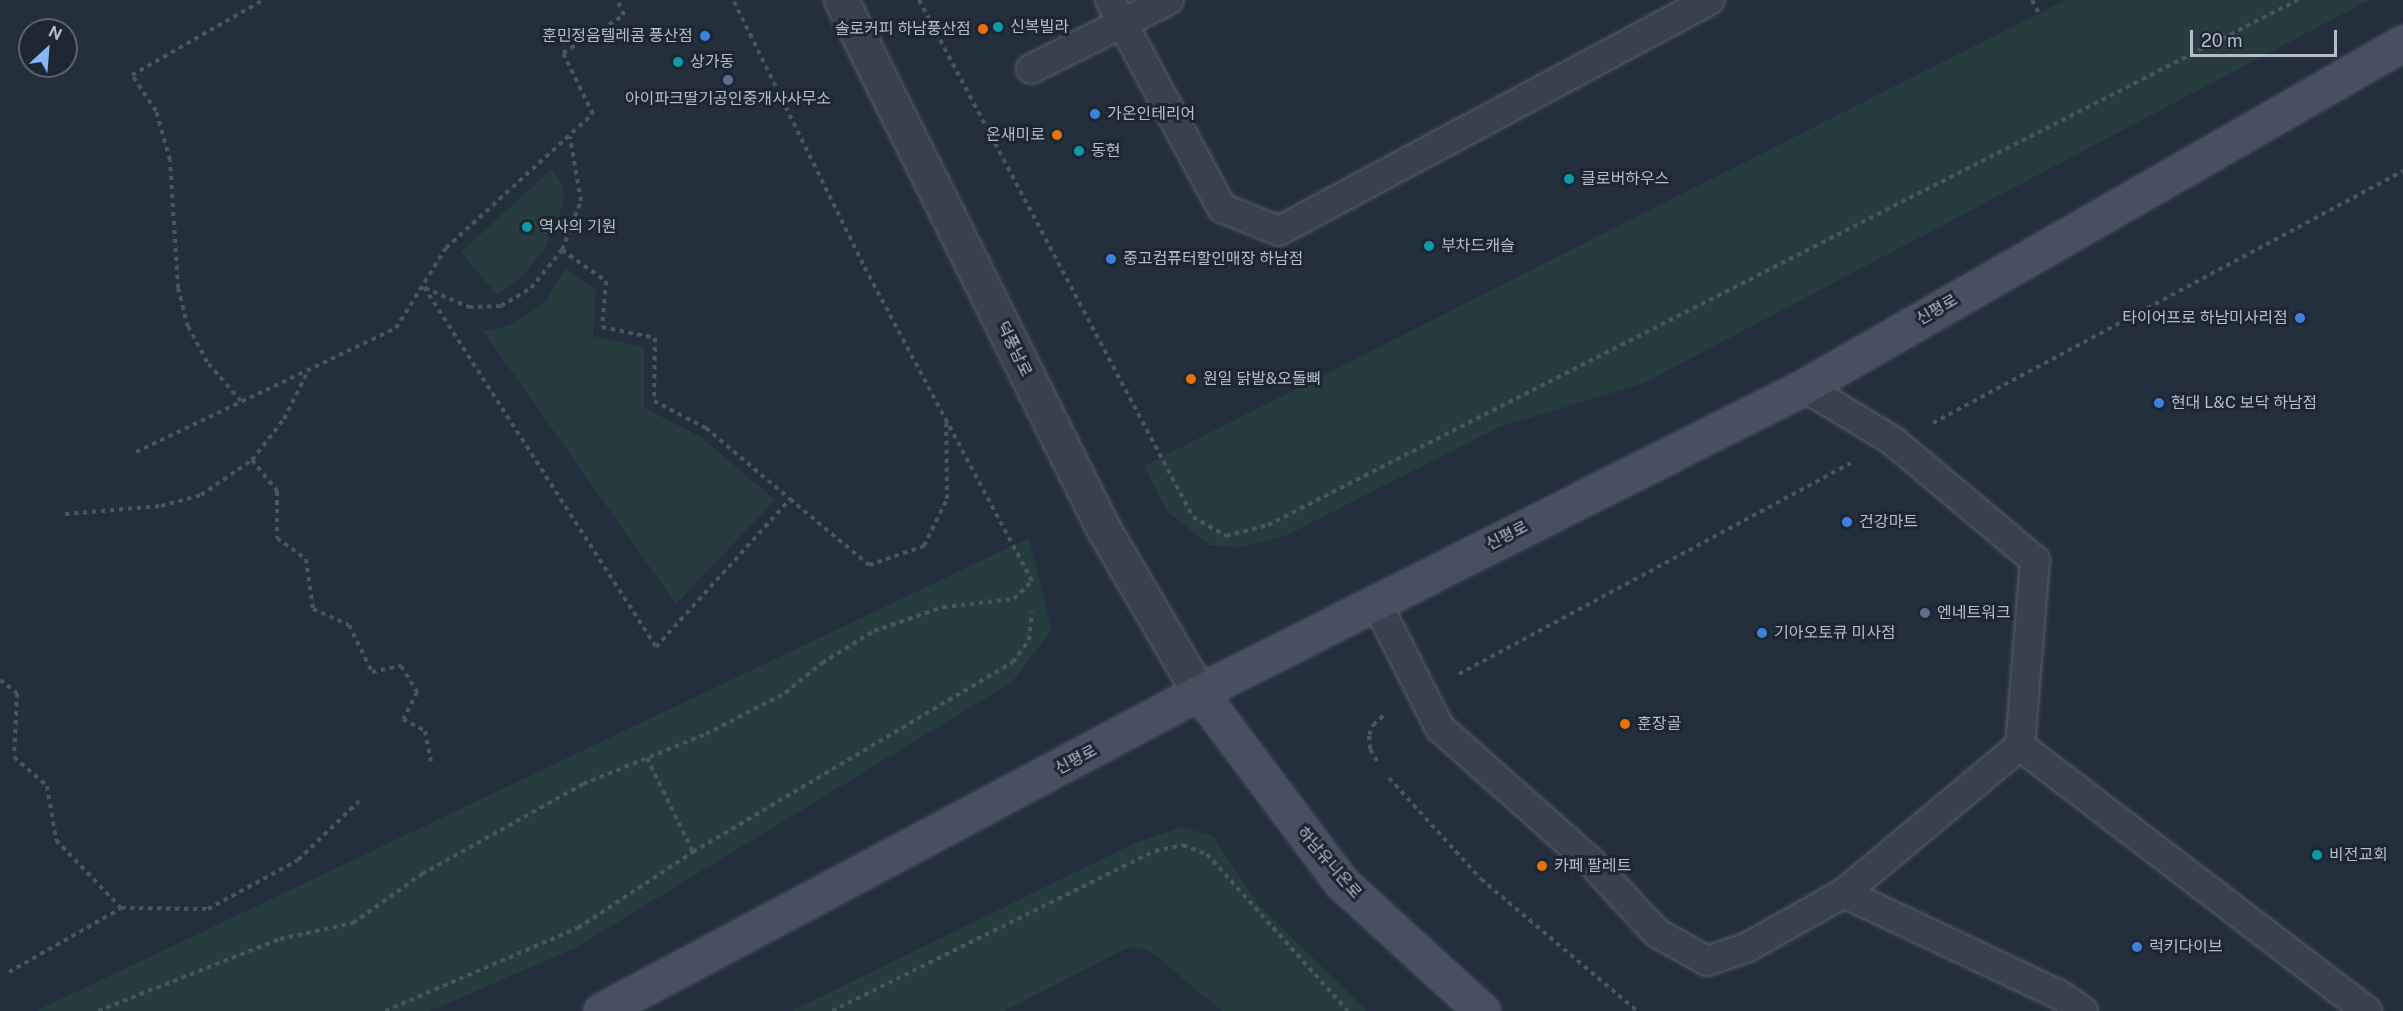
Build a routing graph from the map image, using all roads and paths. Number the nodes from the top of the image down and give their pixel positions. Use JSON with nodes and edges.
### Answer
{"nodes":[{"id":1,"x":262,"y":0,"type":"edge"},
{"id":2,"x":616,"y":0,"type":"edge"},
{"id":3,"x":733,"y":0,"type":"edge"},
{"id":4,"x":841,"y":0,"type":"edge"},
{"id":5,"x":919,"y":0,"type":"edge"},
{"id":6,"x":1110,"y":0,"type":"edge"},
{"id":7,"x":1169,"y":0,"type":"edge"},
{"id":8,"x":1710,"y":0,"type":"edge"},
{"id":9,"x":2032,"y":0,"type":"edge"},
{"id":10,"x":2298,"y":0,"type":"edge"},
{"id":11,"x":2039,"y":13,"type":"dead end"},
{"id":12,"x":1123,"y":25,"type":"junction"},
{"id":13,"x":2403,"y":43,"type":"edge"},
{"id":14,"x":1031,"y":69,"type":"dead end"},
{"id":15,"x":570,"y":136,"type":"junction"},
{"id":16,"x":562,"y":250,"type":"junction"},
{"id":17,"x":424,"y":287,"type":"junction"},
{"id":18,"x":308,"y":370,"type":"junction"},
{"id":19,"x":1804,"y":387,"type":"junction"},
{"id":20,"x":241,"y":401,"type":"junction"},
{"id":21,"x":946,"y":419,"type":"junction"},
{"id":22,"x":136,"y":453,"type":"dead end"},
{"id":23,"x":252,"y":460,"type":"junction"},
{"id":24,"x":790,"y":499,"type":"junction"},
{"id":25,"x":65,"y":514,"type":"dead end"},
{"id":26,"x":1376,"y":602,"type":"junction"},
{"id":27,"x":1032,"y":612,"type":"dead end"},
{"id":28,"x":0,"y":680,"type":"edge"},
{"id":29,"x":1200,"y":692,"type":"junction"},
{"id":30,"x":2020,"y":746,"type":"junction"},
{"id":31,"x":647,"y":759,"type":"junction"},
{"id":32,"x":431,"y":761,"type":"dead end"},
{"id":33,"x":1389,"y":778,"type":"dead end"},
{"id":34,"x":359,"y":801,"type":"dead end"},
{"id":35,"x":693,"y":852,"type":"junction"},
{"id":36,"x":1844,"y":893,"type":"junction"},
{"id":37,"x":121,"y":908,"type":"junction"},
{"id":38,"x":9,"y":972,"type":"dead end"},
{"id":39,"x":98,"y":1011,"type":"edge"},
{"id":40,"x":385,"y":1011,"type":"edge"},
{"id":41,"x":601,"y":1011,"type":"edge"},
{"id":42,"x":832,"y":1011,"type":"edge"},
{"id":43,"x":1348,"y":1011,"type":"edge"},
{"id":44,"x":1482,"y":1011,"type":"edge"},
{"id":45,"x":1637,"y":1011,"type":"edge"},
{"id":46,"x":2083,"y":1011,"type":"edge"},
{"id":47,"x":2367,"y":1011,"type":"edge"}],
"edges":[{"from":1,"to":20,"type":"path"},
{"from":2,"to":15,"type":"path"},
{"from":3,"to":21,"type":"path"},
{"from":4,"to":29,"type":"street","name":"덕풍남로"},
{"from":5,"to":10,"type":"path"},
{"from":6,"to":12,"type":"lane"},
{"from":7,"to":12,"type":"lane"},
{"from":8,"to":12,"type":"lane"},
{"from":9,"to":11,"type":"path"},
{"from":12,"to":14,"type":"lane"},
{"from":13,"to":19,"type":"main road","name":"신평로"},
{"from":15,"to":16,"type":"path"},
{"from":15,"to":17,"type":"path"},
{"from":16,"to":17,"type":"path"},
{"from":16,"to":24,"type":"path"},
{"from":17,"to":18,"type":"path"},
{"from":17,"to":24,"type":"path"},
{"from":18,"to":20,"type":"path"},
{"from":18,"to":23,"type":"path"},
{"from":19,"to":26,"type":"main road","name":"신평로"},
{"from":19,"to":30,"type":"lane"},
{"from":20,"to":22,"type":"path"},
{"from":21,"to":24,"type":"path"},
{"from":21,"to":31,"type":"path"},
{"from":23,"to":25,"type":"path"},
{"from":23,"to":32,"type":"path"},
{"from":26,"to":29,"type":"main road","name":"신평로"},
{"from":26,"to":36,"type":"lane"},
{"from":27,"to":35,"type":"path"},
{"from":28,"to":37,"type":"path"},
{"from":29,"to":41,"type":"main road","name":"신평로"},
{"from":29,"to":44,"type":"main road","name":"하남유니온로"},
{"from":30,"to":36,"type":"lane"},
{"from":30,"to":47,"type":"lane"},
{"from":31,"to":35,"type":"path"},
{"from":31,"to":39,"type":"path"},
{"from":33,"to":45,"type":"path"},
{"from":34,"to":37,"type":"path"},
{"from":35,"to":40,"type":"path"},
{"from":36,"to":46,"type":"lane"},
{"from":37,"to":38,"type":"path"},
{"from":42,"to":43,"type":"path"}]}
